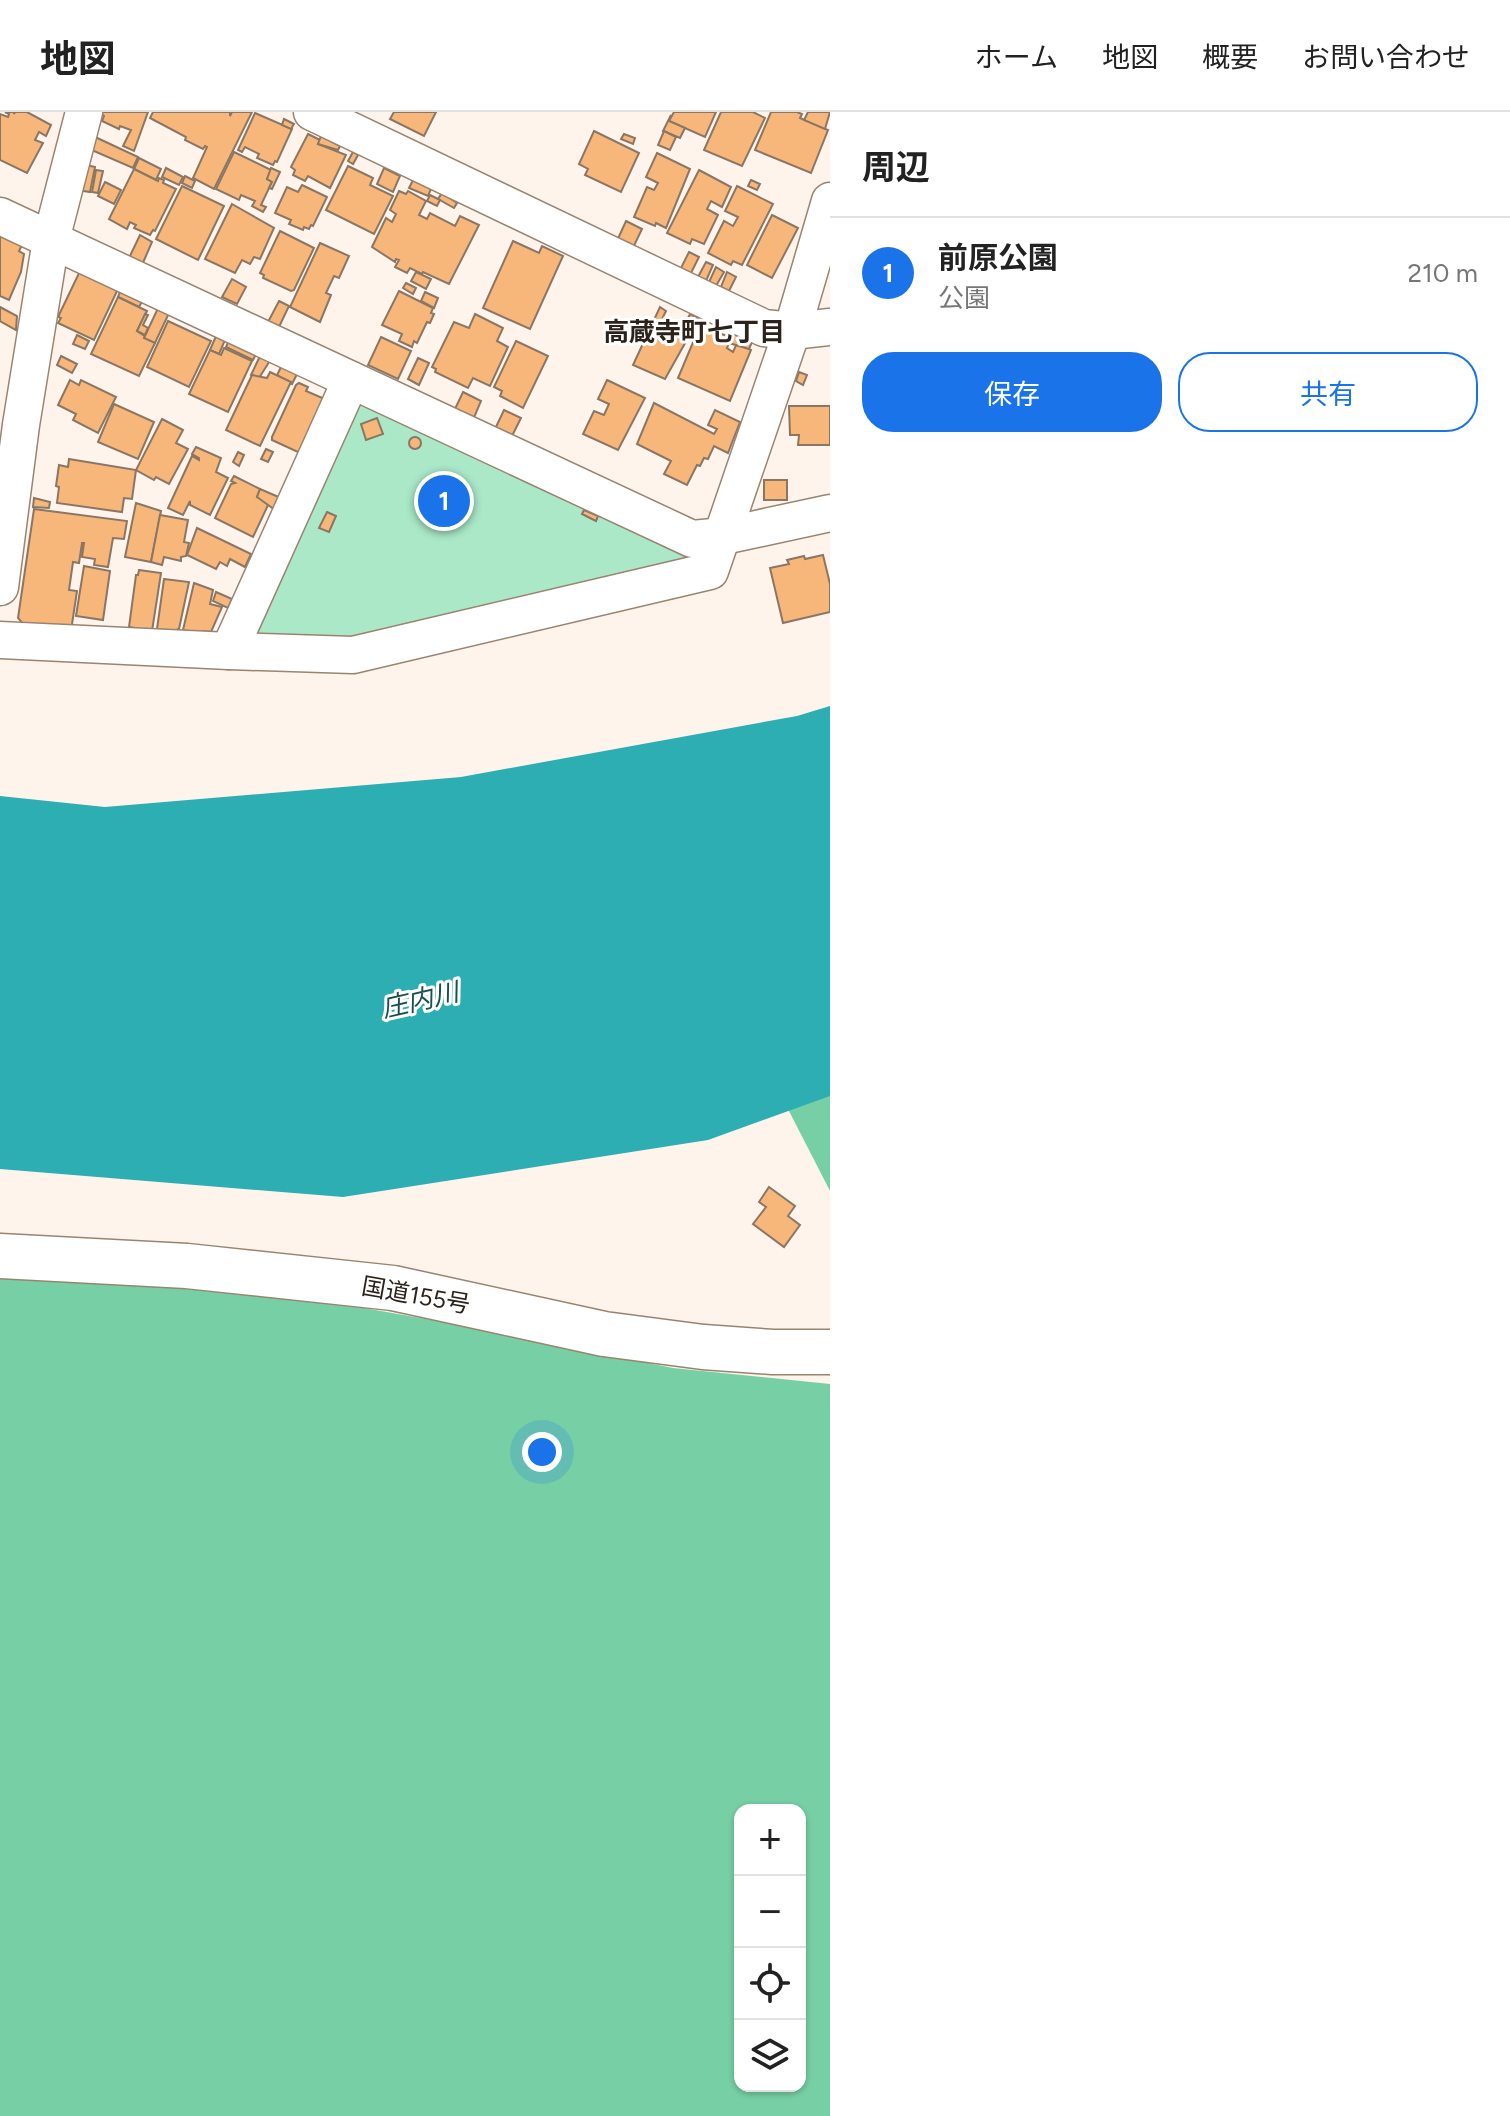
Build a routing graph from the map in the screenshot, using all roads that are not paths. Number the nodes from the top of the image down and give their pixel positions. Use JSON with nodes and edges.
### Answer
{"nodes":[{"id":1,"x":84,"y":112,"type":"edge"},
{"id":2,"x":312,"y":112,"type":"edge"},
{"id":3,"x":830,"y":201,"type":"edge"},
{"id":4,"x":0,"y":216,"type":"edge"},
{"id":5,"x":51,"y":240,"type":"junction"},
{"id":6,"x":830,"y":327,"type":"edge"},
{"id":7,"x":792,"y":331,"type":"junction"},
{"id":8,"x":351,"y":380,"type":"junction"},
{"id":9,"x":11,"y":421,"type":"edge"},
{"id":10,"x":830,"y":513,"type":"edge"},
{"id":11,"x":724,"y":536,"type":"junction"},
{"id":12,"x":0,"y":587,"type":"edge"},
{"id":13,"x":0,"y":640,"type":"edge"},
{"id":14,"x":229,"y":651,"type":"junction"},
{"id":15,"x":0,"y":1256,"type":"edge"},
{"id":16,"x":830,"y":1352,"type":"edge"}],
"edges":[{"from":1,"to":5,"type":"street"},
{"from":2,"to":7,"type":"street"},
{"from":3,"to":7,"type":"street"},
{"from":4,"to":5,"type":"street"},
{"from":5,"to":8,"type":"street"},
{"from":5,"to":9,"type":"street"},
{"from":6,"to":7,"type":"street"},
{"from":7,"to":11,"type":"street"},
{"from":8,"to":11,"type":"street"},
{"from":8,"to":14,"type":"street"},
{"from":9,"to":12,"type":"street"},
{"from":10,"to":11,"type":"street"},
{"from":11,"to":14,"type":"street"},
{"from":13,"to":14,"type":"street"},
{"from":15,"to":16,"type":"highway","name":"国道155号"}]}
